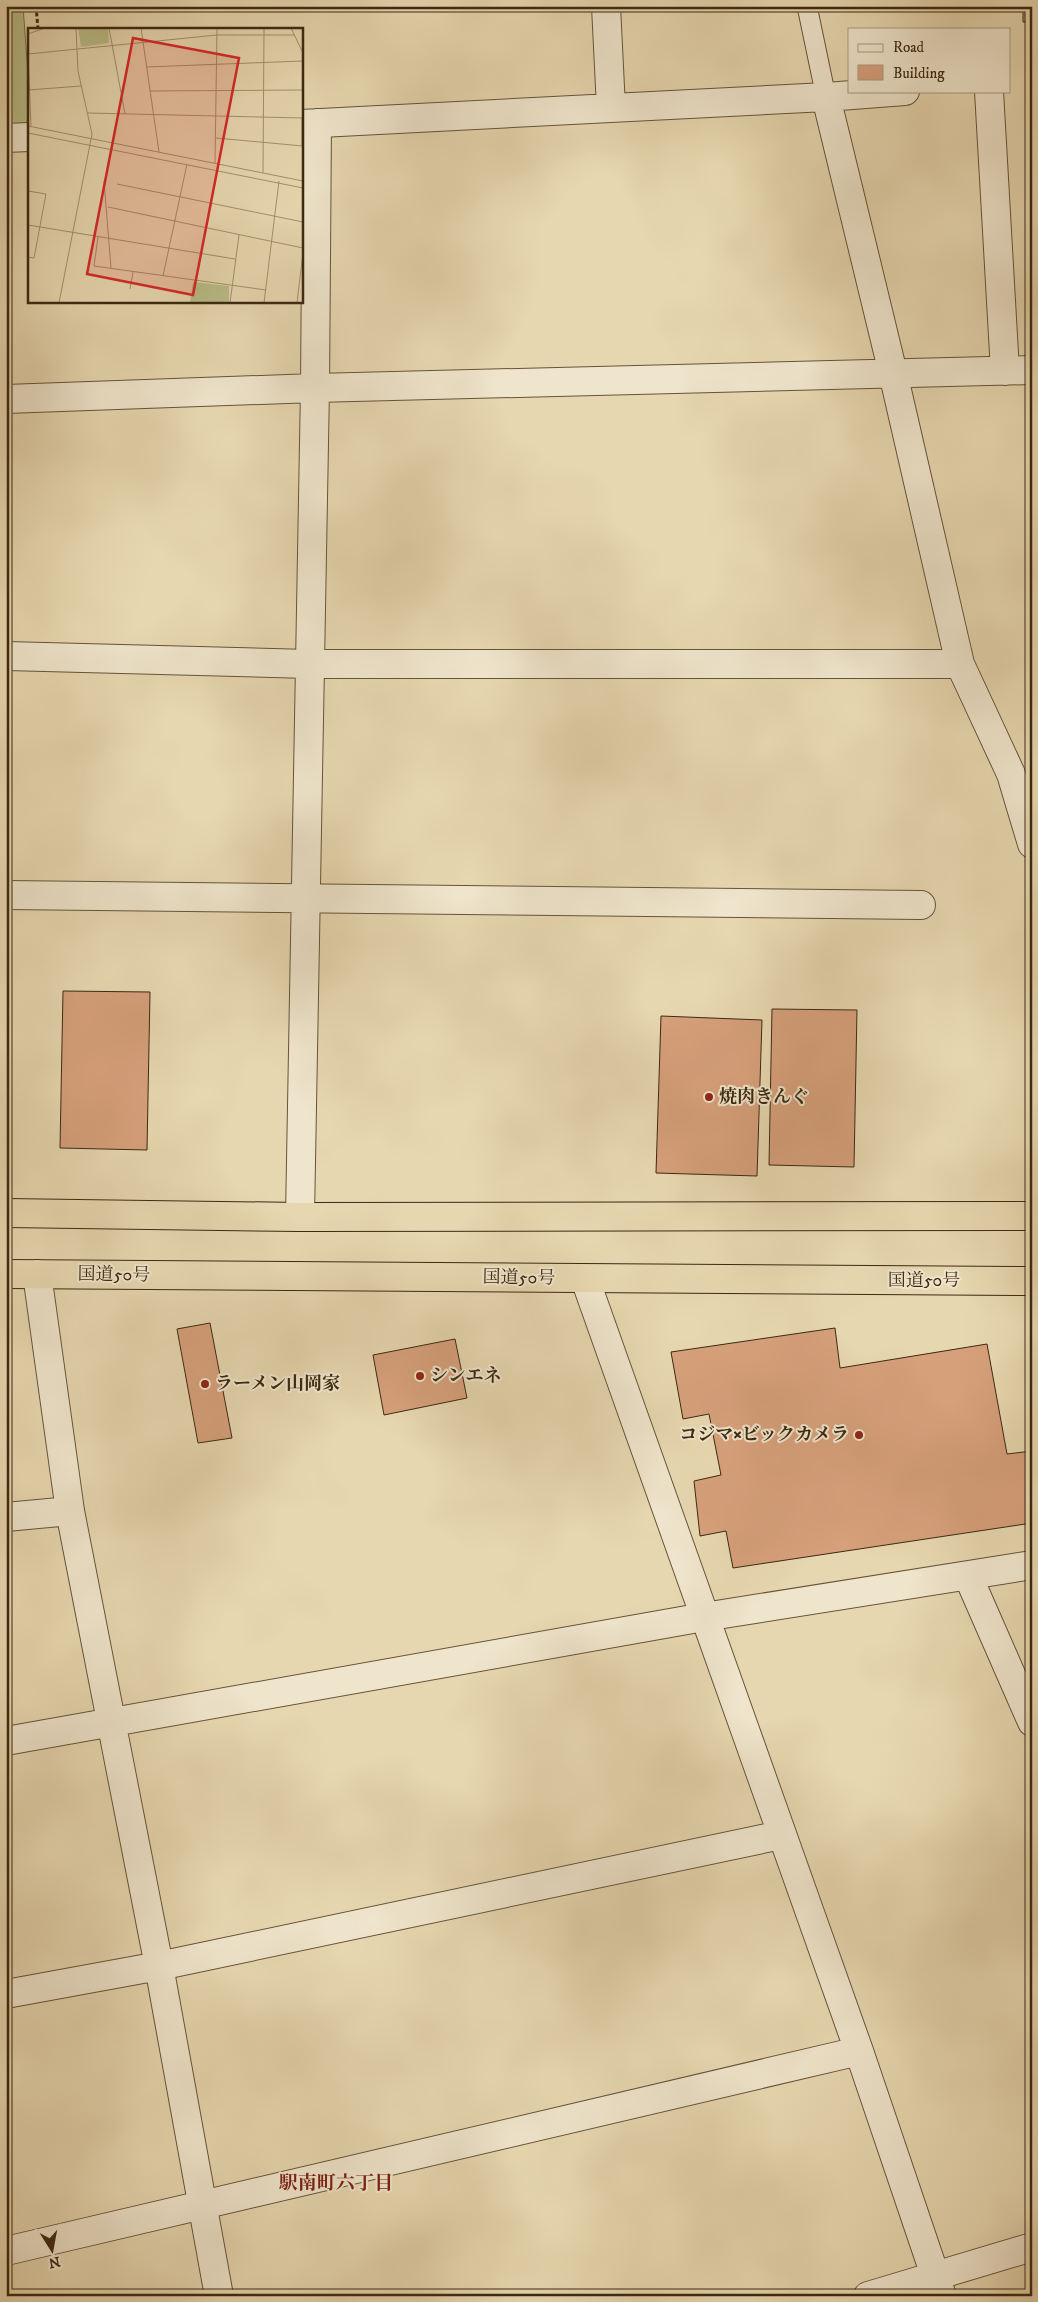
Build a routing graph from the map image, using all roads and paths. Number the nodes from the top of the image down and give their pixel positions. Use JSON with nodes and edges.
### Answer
{"nodes":[{"id":1,"x":36,"y":6,"type":"edge"},
{"id":2,"x":606,"y":6,"type":"edge"},
{"id":3,"x":807,"y":6,"type":"edge"},
{"id":4,"x":38,"y":28,"type":"edge"},
{"id":5,"x":892,"y":92,"type":"edge"},
{"id":6,"x":989,"y":92,"type":"edge"},
{"id":7,"x":826,"y":97,"type":"junction"},
{"id":8,"x":611,"y":108,"type":"junction"},
{"id":9,"x":309,"y":123,"type":"edge"},
{"id":10,"x":28,"y":137,"type":"edge"},
{"id":11,"x":6,"y":138,"type":"edge"},
{"id":12,"x":1019,"y":370,"type":"edge"},
{"id":13,"x":893,"y":374,"type":"junction"},
{"id":14,"x":315,"y":388,"type":"junction"},
{"id":15,"x":6,"y":399,"type":"edge"},
{"id":16,"x":6,"y":656,"type":"edge"},
{"id":17,"x":309,"y":664,"type":"junction"},
{"id":18,"x":960,"y":664,"type":"junction"},
{"id":19,"x":1032,"y":844,"type":"edge"},
{"id":20,"x":6,"y":895,"type":"edge"},
{"id":21,"x":306,"y":900,"type":"junction"},
{"id":22,"x":921,"y":905,"type":"dead end"},
{"id":23,"x":6,"y":1214,"type":"edge"},
{"id":24,"x":1032,"y":1216,"type":"edge"},
{"id":25,"x":300,"y":1217,"type":"junction"},
{"id":26,"x":6,"y":1274,"type":"edge"},
{"id":27,"x":37,"y":1274,"type":"junction"},
{"id":28,"x":586,"y":1279,"type":"junction"},
{"id":29,"x":1032,"y":1281,"type":"edge"},
{"id":30,"x":70,"y":1510,"type":"junction"},
{"id":31,"x":6,"y":1517,"type":"edge"},
{"id":32,"x":1032,"y":1565,"type":"edge"},
{"id":33,"x":968,"y":1576,"type":"junction"},
{"id":34,"x":704,"y":1617,"type":"junction"},
{"id":35,"x":1032,"y":1722,"type":"edge"},
{"id":36,"x":111,"y":1723,"type":"junction"},
{"id":37,"x":6,"y":1741,"type":"edge"},
{"id":38,"x":781,"y":1835,"type":"junction"},
{"id":39,"x":159,"y":1966,"type":"junction"},
{"id":40,"x":6,"y":1994,"type":"edge"},
{"id":41,"x":859,"y":2051,"type":"junction"},
{"id":42,"x":203,"y":2205,"type":"junction"},
{"id":43,"x":1032,"y":2247,"type":"edge"},
{"id":44,"x":6,"y":2251,"type":"edge"},
{"id":45,"x":938,"y":2286,"type":"edge"},
{"id":46,"x":219,"y":2296,"type":"edge"},
{"id":47,"x":868,"y":2296,"type":"edge"}],
"edges":[{"from":1,"to":4,"type":"path"},
{"from":2,"to":8,"type":"street"},
{"from":3,"to":7,"type":"lane"},
{"from":5,"to":7,"type":"street"},
{"from":6,"to":12,"type":"street"},
{"from":7,"to":8,"type":"street"},
{"from":7,"to":13,"type":"street"},
{"from":8,"to":9,"type":"street"},
{"from":9,"to":14,"type":"street"},
{"from":10,"to":11,"type":"street"},
{"from":12,"to":13,"type":"street"},
{"from":13,"to":14,"type":"street"},
{"from":13,"to":18,"type":"street"},
{"from":14,"to":15,"type":"street"},
{"from":14,"to":17,"type":"street"},
{"from":16,"to":17,"type":"street"},
{"from":17,"to":18,"type":"street"},
{"from":17,"to":21,"type":"street"},
{"from":18,"to":19,"type":"street"},
{"from":20,"to":21,"type":"street"},
{"from":21,"to":22,"type":"street"},
{"from":21,"to":25,"type":"street"},
{"from":23,"to":25,"type":"highway"},
{"from":24,"to":25,"type":"highway"},
{"from":26,"to":27,"type":"highway","name":"国道50号"},
{"from":27,"to":28,"type":"highway","name":"国道50号"},
{"from":27,"to":30,"type":"street"},
{"from":28,"to":29,"type":"highway","name":"国道50号"},
{"from":28,"to":34,"type":"street"},
{"from":30,"to":31,"type":"street"},
{"from":30,"to":36,"type":"street"},
{"from":32,"to":33,"type":"street"},
{"from":33,"to":34,"type":"street"},
{"from":33,"to":35,"type":"street"},
{"from":34,"to":36,"type":"street"},
{"from":34,"to":38,"type":"street"},
{"from":36,"to":37,"type":"street"},
{"from":36,"to":39,"type":"street"},
{"from":38,"to":39,"type":"street"},
{"from":38,"to":41,"type":"street"},
{"from":39,"to":40,"type":"street"},
{"from":39,"to":42,"type":"street"},
{"from":41,"to":42,"type":"street"},
{"from":41,"to":45,"type":"street"},
{"from":42,"to":44,"type":"street"},
{"from":42,"to":46,"type":"street"},
{"from":43,"to":45,"type":"street"},
{"from":45,"to":47,"type":"street"}]}
